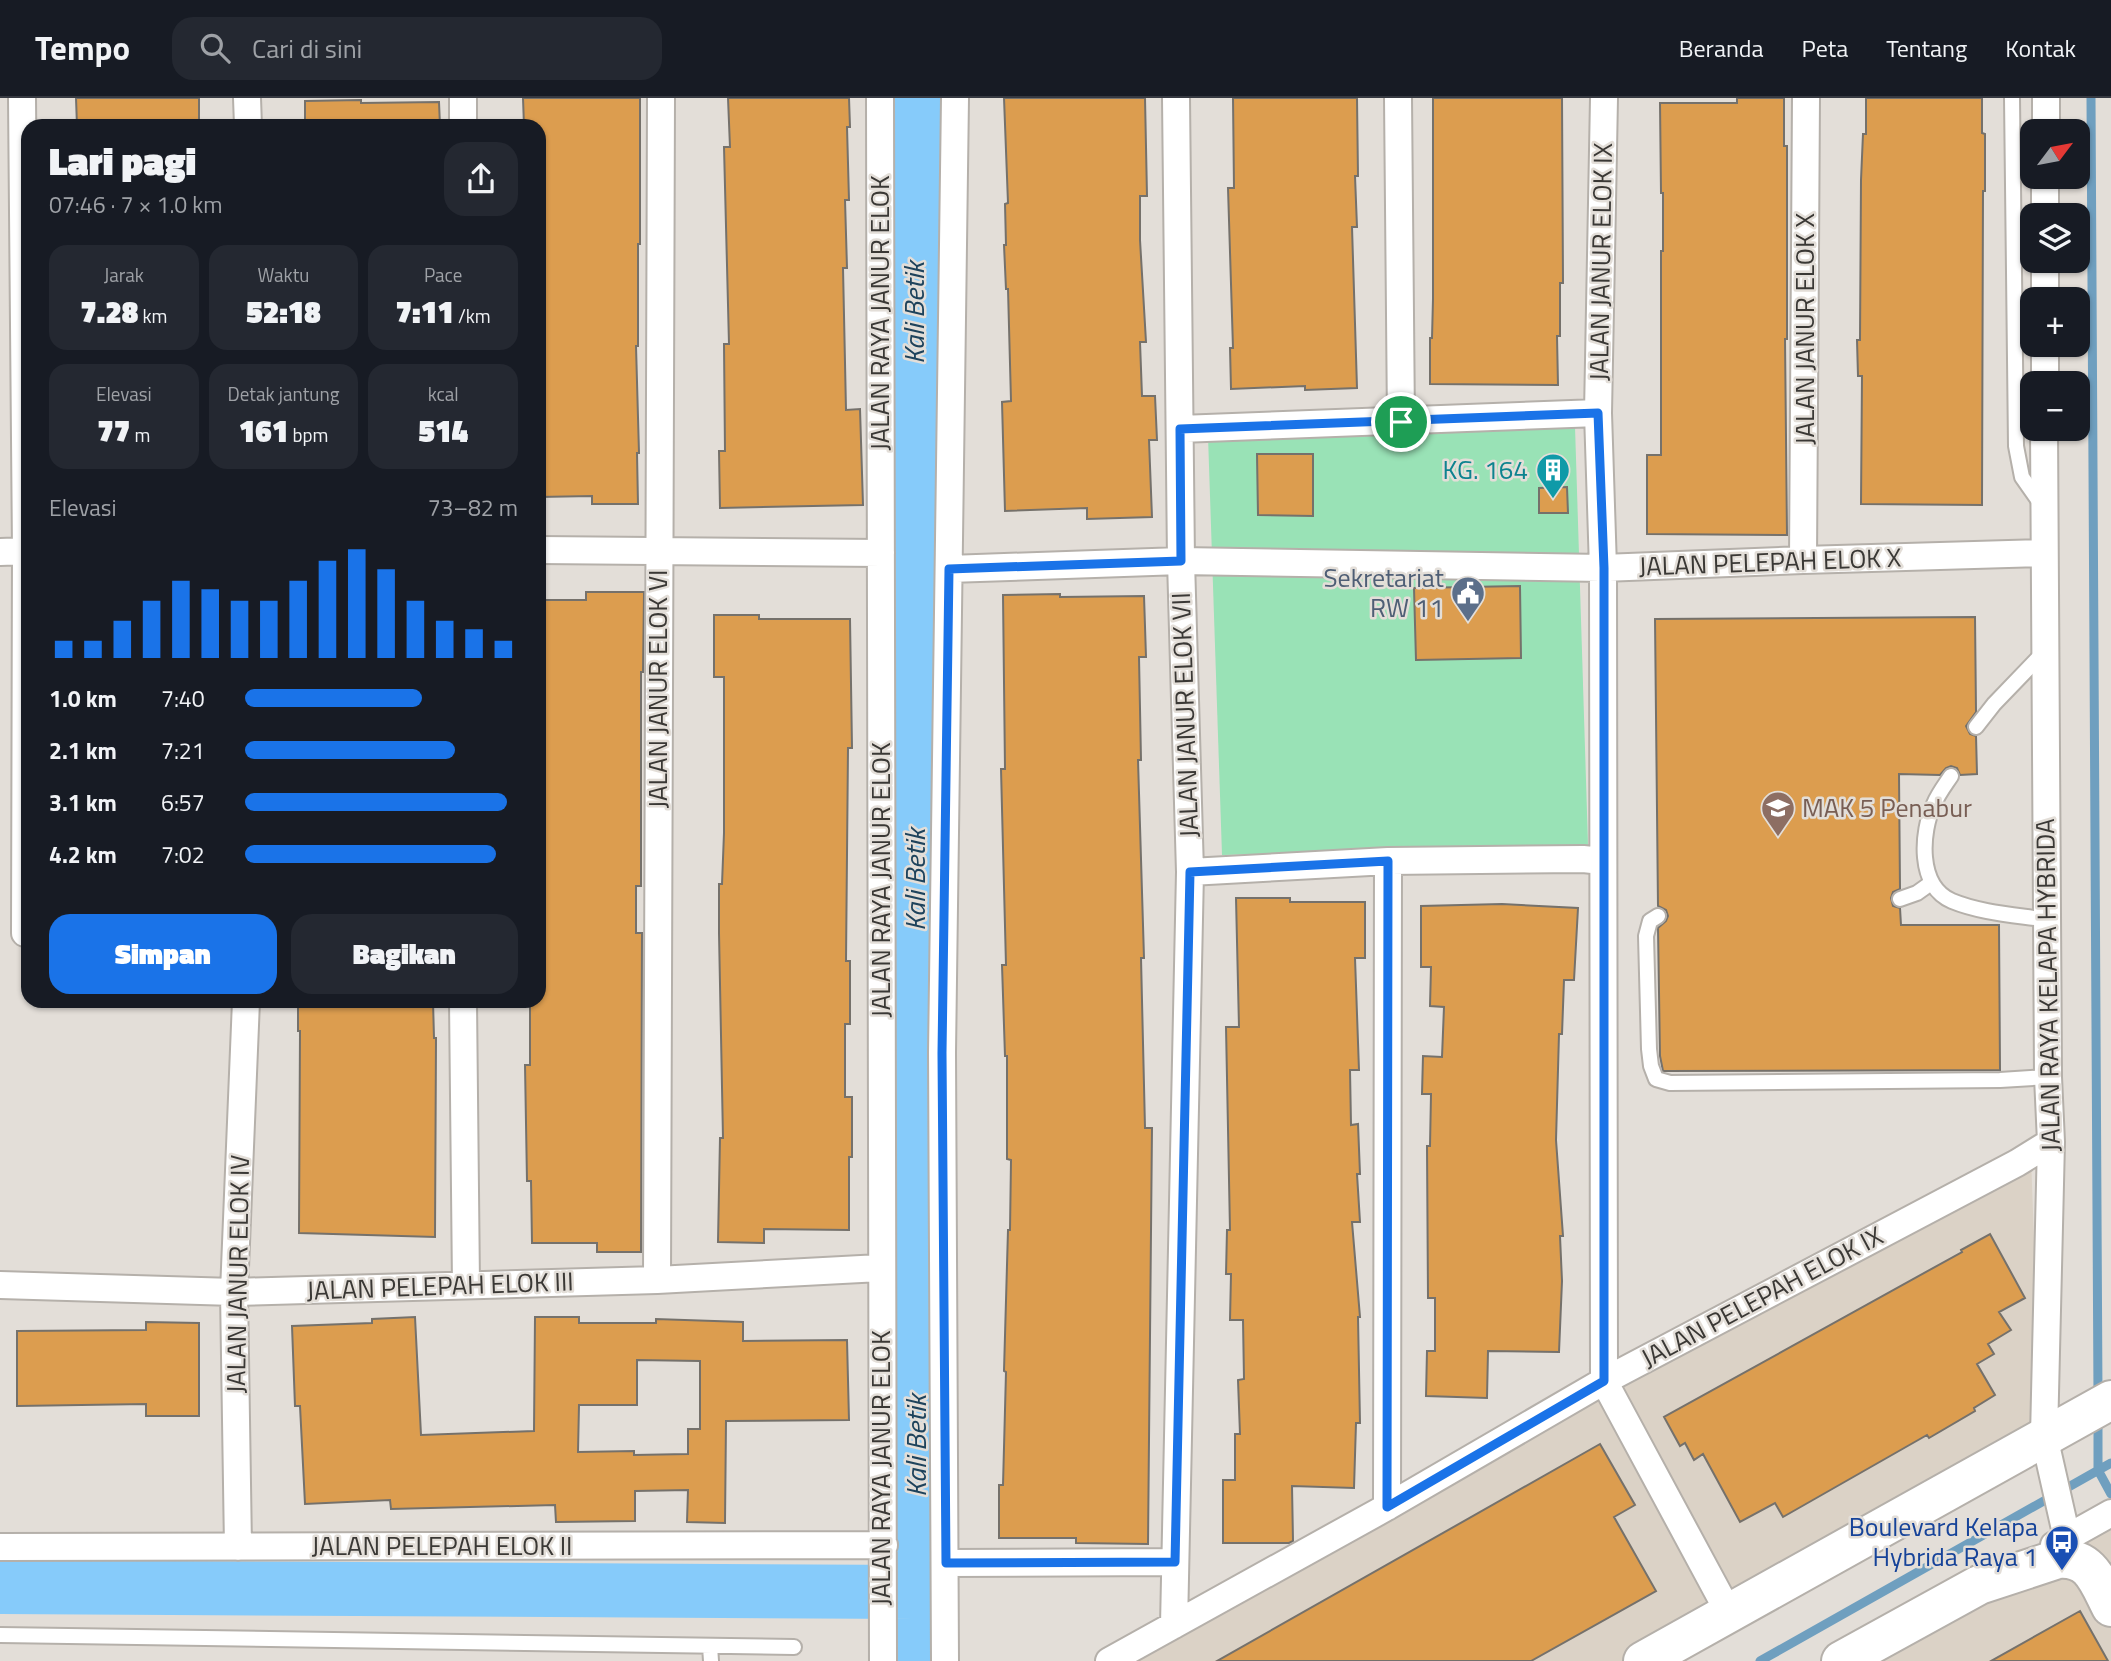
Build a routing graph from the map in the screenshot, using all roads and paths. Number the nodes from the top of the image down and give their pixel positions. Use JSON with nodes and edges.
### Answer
{"nodes":[{"id":1,"x":22,"y":98,"type":"edge"},
{"id":2,"x":247,"y":98,"type":"edge"},
{"id":3,"x":463,"y":98,"type":"edge"},
{"id":4,"x":661,"y":98,"type":"edge"},
{"id":5,"x":880,"y":98,"type":"edge"},
{"id":6,"x":955,"y":98,"type":"edge"},
{"id":7,"x":1176,"y":98,"type":"edge"},
{"id":8,"x":1398,"y":98,"type":"edge"},
{"id":9,"x":1604,"y":98,"type":"edge"},
{"id":10,"x":1806,"y":98,"type":"edge"},
{"id":11,"x":2012,"y":98,"type":"edge"},
{"id":12,"x":2046,"y":98,"type":"edge"},
{"id":13,"x":22,"y":119,"type":"edge"},
{"id":14,"x":248,"y":119,"type":"edge"},
{"id":15,"x":463,"y":119,"type":"edge"},
{"id":16,"x":2046,"y":119,"type":"edge"},
{"id":17,"x":21,"y":211,"type":"edge"},
{"id":18,"x":1598,"y":413,"type":"junction"},
{"id":19,"x":1401,"y":422,"type":"junction"},
{"id":20,"x":1180,"y":429,"type":"junction"},
{"id":21,"x":2044,"y":441,"type":"edge"},
{"id":22,"x":2044,"y":508,"type":"junction"},
{"id":23,"x":546,"y":550,"type":"edge"},
{"id":24,"x":18,"y":551,"type":"edge"},
{"id":25,"x":659,"y":552,"type":"junction"},
{"id":26,"x":881,"y":553,"type":"junction"},
{"id":27,"x":2044,"y":553,"type":"junction"},
{"id":28,"x":1803,"y":560,"type":"junction"},
{"id":29,"x":1181,"y":561,"type":"junction"},
{"id":30,"x":1604,"y":568,"type":"junction"},
{"id":31,"x":949,"y":569,"type":"junction"},
{"id":32,"x":2045,"y":651,"type":"junction"},
{"id":33,"x":21,"y":715,"type":"edge"},
{"id":34,"x":1976,"y":727,"type":"dead end"},
{"id":35,"x":1951,"y":776,"type":"dead end"},
{"id":36,"x":1388,"y":861,"type":"junction"},
{"id":37,"x":1602,"y":861,"type":"junction"},
{"id":38,"x":1190,"y":872,"type":"junction"},
{"id":39,"x":1931,"y":883,"type":"junction"},
{"id":40,"x":1900,"y":899,"type":"dead end"},
{"id":41,"x":1658,"y":916,"type":"dead end"},
{"id":42,"x":2048,"y":920,"type":"junction"},
{"id":43,"x":246,"y":1008,"type":"edge"},
{"id":44,"x":463,"y":1008,"type":"edge"},
{"id":45,"x":2048,"y":1077,"type":"junction"},
{"id":46,"x":2051,"y":1142,"type":"junction"},
{"id":47,"x":880,"y":1268,"type":"junction"},
{"id":48,"x":657,"y":1280,"type":"junction"},
{"id":49,"x":0,"y":1285,"type":"edge"},
{"id":50,"x":466,"y":1285,"type":"junction"},
{"id":51,"x":234,"y":1292,"type":"junction"},
{"id":52,"x":1604,"y":1381,"type":"junction"},
{"id":53,"x":2111,"y":1400,"type":"edge"},
{"id":54,"x":2051,"y":1439,"type":"junction"},
{"id":55,"x":1387,"y":1507,"type":"junction"},
{"id":56,"x":2111,"y":1513,"type":"edge"},
{"id":57,"x":2070,"y":1529,"type":"junction"},
{"id":58,"x":0,"y":1547,"type":"edge"},
{"id":59,"x":238,"y":1547,"type":"junction"},
{"id":60,"x":884,"y":1550,"type":"junction"},
{"id":61,"x":1175,"y":1562,"type":"junction"},
{"id":62,"x":2100,"y":1562,"type":"edge"},
{"id":63,"x":946,"y":1563,"type":"junction"},
{"id":64,"x":1979,"y":1585,"type":"junction"},
{"id":65,"x":2111,"y":1607,"type":"edge"},
{"id":66,"x":1729,"y":1613,"type":"junction"},
{"id":67,"x":1174,"y":1625,"type":"junction"},
{"id":68,"x":0,"y":1635,"type":"edge"},
{"id":69,"x":710,"y":1646,"type":"junction"},
{"id":70,"x":794,"y":1647,"type":"dead end"},
{"id":71,"x":711,"y":1661,"type":"edge"},
{"id":72,"x":883,"y":1661,"type":"edge"},
{"id":73,"x":946,"y":1661,"type":"edge"},
{"id":74,"x":1109,"y":1661,"type":"edge"},
{"id":75,"x":1643,"y":1661,"type":"edge"},
{"id":76,"x":1841,"y":1661,"type":"edge"}],
"edges":[{"from":1,"to":13,"type":"street"},
{"from":2,"to":14,"type":"street"},
{"from":3,"to":15,"type":"street"},
{"from":4,"to":25,"type":"street","name":"JALAN JANUR ELOK VI"},
{"from":5,"to":26,"type":"street","name":"JALAN RAYA JANUR ELOK"},
{"from":6,"to":31,"type":"street"},
{"from":7,"to":20,"type":"street","name":"JALAN JANUR ELOK VII"},
{"from":8,"to":19,"type":"street"},
{"from":9,"to":18,"type":"street","name":"JALAN JANUR ELOK IX"},
{"from":10,"to":28,"type":"street","name":"JALAN JANUR ELOK X"},
{"from":11,"to":22,"type":"lane"},
{"from":12,"to":16,"type":"street"},
{"from":17,"to":24,"type":"street"},
{"from":18,"to":19,"type":"street"},
{"from":18,"to":30,"type":"street","name":"JALAN JANUR ELOK IX"},
{"from":19,"to":20,"type":"street"},
{"from":20,"to":29,"type":"street","name":"JALAN JANUR ELOK VII"},
{"from":21,"to":22,"type":"street","name":"JALAN RAYA KELAPA HYBRIDA"},
{"from":22,"to":27,"type":"street","name":"JALAN RAYA KELAPA HYBRIDA"},
{"from":23,"to":25,"type":"street"},
{"from":24,"to":33,"type":"street"},
{"from":25,"to":26,"type":"street"},
{"from":25,"to":48,"type":"street","name":"JALAN JANUR ELOK VI"},
{"from":26,"to":47,"type":"street","name":"JALAN RAYA JANUR ELOK"},
{"from":27,"to":28,"type":"street","name":"JALAN PELEPAH ELOK X"},
{"from":27,"to":32,"type":"street","name":"JALAN RAYA KELAPA HYBRIDA"},
{"from":28,"to":30,"type":"street","name":"JALAN PELEPAH ELOK X"},
{"from":29,"to":30,"type":"street","name":"JALAN PELEPAH ELOK X"},
{"from":29,"to":31,"type":"street","name":"JALAN PELEPAH ELOK X"},
{"from":29,"to":38,"type":"street","name":"JALAN JANUR ELOK VII"},
{"from":30,"to":37,"type":"street","name":"JALAN JANUR ELOK IX"},
{"from":31,"to":63,"type":"street"},
{"from":32,"to":34,"type":"lane"},
{"from":32,"to":42,"type":"street","name":"JALAN RAYA KELAPA HYBRIDA"},
{"from":35,"to":39,"type":"lane"},
{"from":36,"to":37,"type":"street"},
{"from":36,"to":38,"type":"street"},
{"from":36,"to":55,"type":"street"},
{"from":37,"to":52,"type":"street","name":"JALAN JANUR ELOK IX"},
{"from":38,"to":61,"type":"street","name":"JALAN JANUR ELOK VII"},
{"from":39,"to":40,"type":"lane"},
{"from":39,"to":42,"type":"lane"},
{"from":41,"to":45,"type":"lane"},
{"from":42,"to":45,"type":"street","name":"JALAN RAYA KELAPA HYBRIDA"},
{"from":43,"to":51,"type":"street","name":"JALAN JANUR ELOK IV"},
{"from":44,"to":50,"type":"street"},
{"from":45,"to":46,"type":"street","name":"JALAN RAYA KELAPA HYBRIDA"},
{"from":46,"to":52,"type":"street","name":"JALAN PELEPAH ELOK IX"},
{"from":46,"to":54,"type":"street","name":"JALAN RAYA KELAPA HYBRIDA"},
{"from":47,"to":48,"type":"street","name":"JALAN PELEPAH ELOK III"},
{"from":47,"to":60,"type":"street","name":"JALAN RAYA JANUR ELOK"},
{"from":48,"to":50,"type":"street","name":"JALAN PELEPAH ELOK III"},
{"from":49,"to":51,"type":"street","name":"JALAN PELEPAH ELOK III"},
{"from":50,"to":51,"type":"street","name":"JALAN PELEPAH ELOK III"},
{"from":51,"to":59,"type":"street","name":"JALAN JANUR ELOK IV"},
{"from":52,"to":55,"type":"street","name":"JALAN PELEPAH ELOK IX"},
{"from":52,"to":66,"type":"street","name":"JALAN JANUR ELOK IX"},
{"from":53,"to":54,"type":"main road"},
{"from":54,"to":57,"type":"street","name":"JALAN RAYA KELAPA HYBRIDA"},
{"from":54,"to":66,"type":"main road"},
{"from":55,"to":67,"type":"street","name":"JALAN PELEPAH ELOK IX"},
{"from":56,"to":57,"type":"street"},
{"from":57,"to":64,"type":"street"},
{"from":58,"to":59,"type":"street","name":"JALAN PELEPAH ELOK II"},
{"from":59,"to":60,"type":"street","name":"JALAN PELEPAH ELOK II"},
{"from":60,"to":72,"type":"street","name":"JALAN RAYA JANUR ELOK"},
{"from":61,"to":63,"type":"street"},
{"from":61,"to":67,"type":"street","name":"JALAN JANUR ELOK VII"},
{"from":62,"to":64,"type":"main road"},
{"from":62,"to":65,"type":"main road"},
{"from":63,"to":73,"type":"street"},
{"from":64,"to":76,"type":"main road"},
{"from":66,"to":75,"type":"main road"},
{"from":67,"to":74,"type":"street","name":"JALAN PELEPAH ELOK IX"},
{"from":68,"to":69,"type":"lane"},
{"from":69,"to":70,"type":"lane"},
{"from":69,"to":71,"type":"lane"}]}
